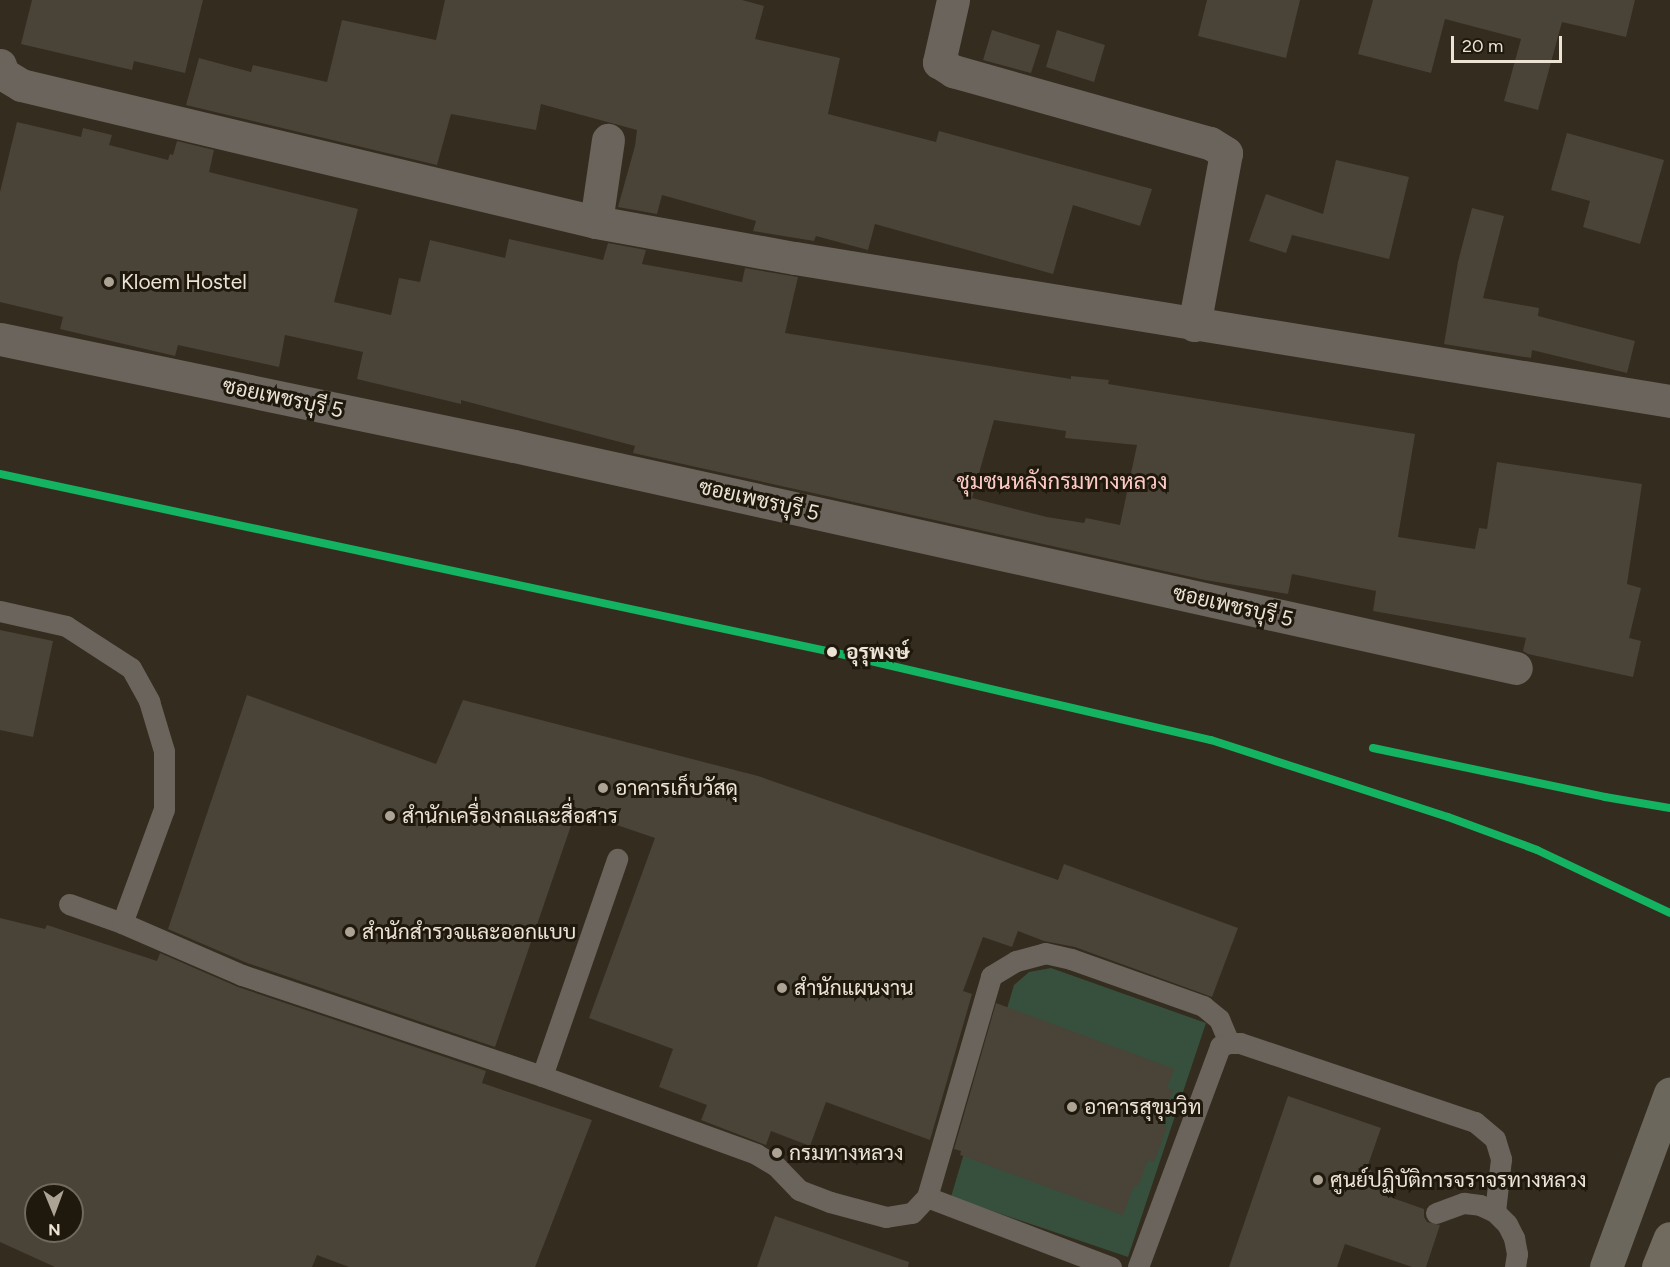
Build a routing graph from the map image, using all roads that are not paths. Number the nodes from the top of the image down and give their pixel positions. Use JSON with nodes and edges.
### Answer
{"nodes":[{"id":1,"x":953,"y":0,"type":"edge"},
{"id":2,"x":0,"y":66,"type":"edge"},
{"id":3,"x":608,"y":140,"type":"dead end"},
{"id":4,"x":596,"y":222,"type":"junction"},
{"id":5,"x":1194,"y":325,"type":"junction"},
{"id":6,"x":0,"y":339,"type":"edge"},
{"id":7,"x":1670,"y":401,"type":"edge"},
{"id":8,"x":0,"y":611,"type":"edge"},
{"id":9,"x":1516,"y":668,"type":"dead end"},
{"id":10,"x":617,"y":859,"type":"dead end"},
{"id":11,"x":69,"y":904,"type":"dead end"},
{"id":12,"x":122,"y":923,"type":"junction"},
{"id":13,"x":1229,"y":1042,"type":"junction"},
{"id":14,"x":542,"y":1076,"type":"junction"},
{"id":15,"x":1670,"y":1093,"type":"edge"},
{"id":16,"x":927,"y":1197,"type":"junction"},
{"id":17,"x":1495,"y":1212,"type":"junction"},
{"id":18,"x":1436,"y":1213,"type":"dead end"},
{"id":19,"x":1670,"y":1238,"type":"edge"},
{"id":20,"x":1111,"y":1267,"type":"edge"},
{"id":21,"x":1138,"y":1267,"type":"edge"},
{"id":22,"x":1515,"y":1267,"type":"edge"},
{"id":23,"x":1606,"y":1267,"type":"edge"},
{"id":24,"x":1658,"y":1267,"type":"edge"}],
"edges":[{"from":1,"to":5,"type":"street"},
{"from":2,"to":4,"type":"street"},
{"from":3,"to":4,"type":"street"},
{"from":4,"to":5,"type":"street"},
{"from":5,"to":7,"type":"street"},
{"from":6,"to":9,"type":"street","name":"ซอยเพชรบุรี 5"},
{"from":8,"to":12,"type":"lane"},
{"from":10,"to":14,"type":"lane"},
{"from":11,"to":12,"type":"lane"},
{"from":12,"to":14,"type":"lane"},
{"from":13,"to":16,"type":"lane"},
{"from":13,"to":17,"type":"lane"},
{"from":13,"to":21,"type":"lane"},
{"from":14,"to":16,"type":"lane"},
{"from":15,"to":23,"type":"main road"},
{"from":16,"to":20,"type":"lane"},
{"from":17,"to":18,"type":"lane"},
{"from":17,"to":22,"type":"lane"},
{"from":19,"to":24,"type":"highway"}]}
